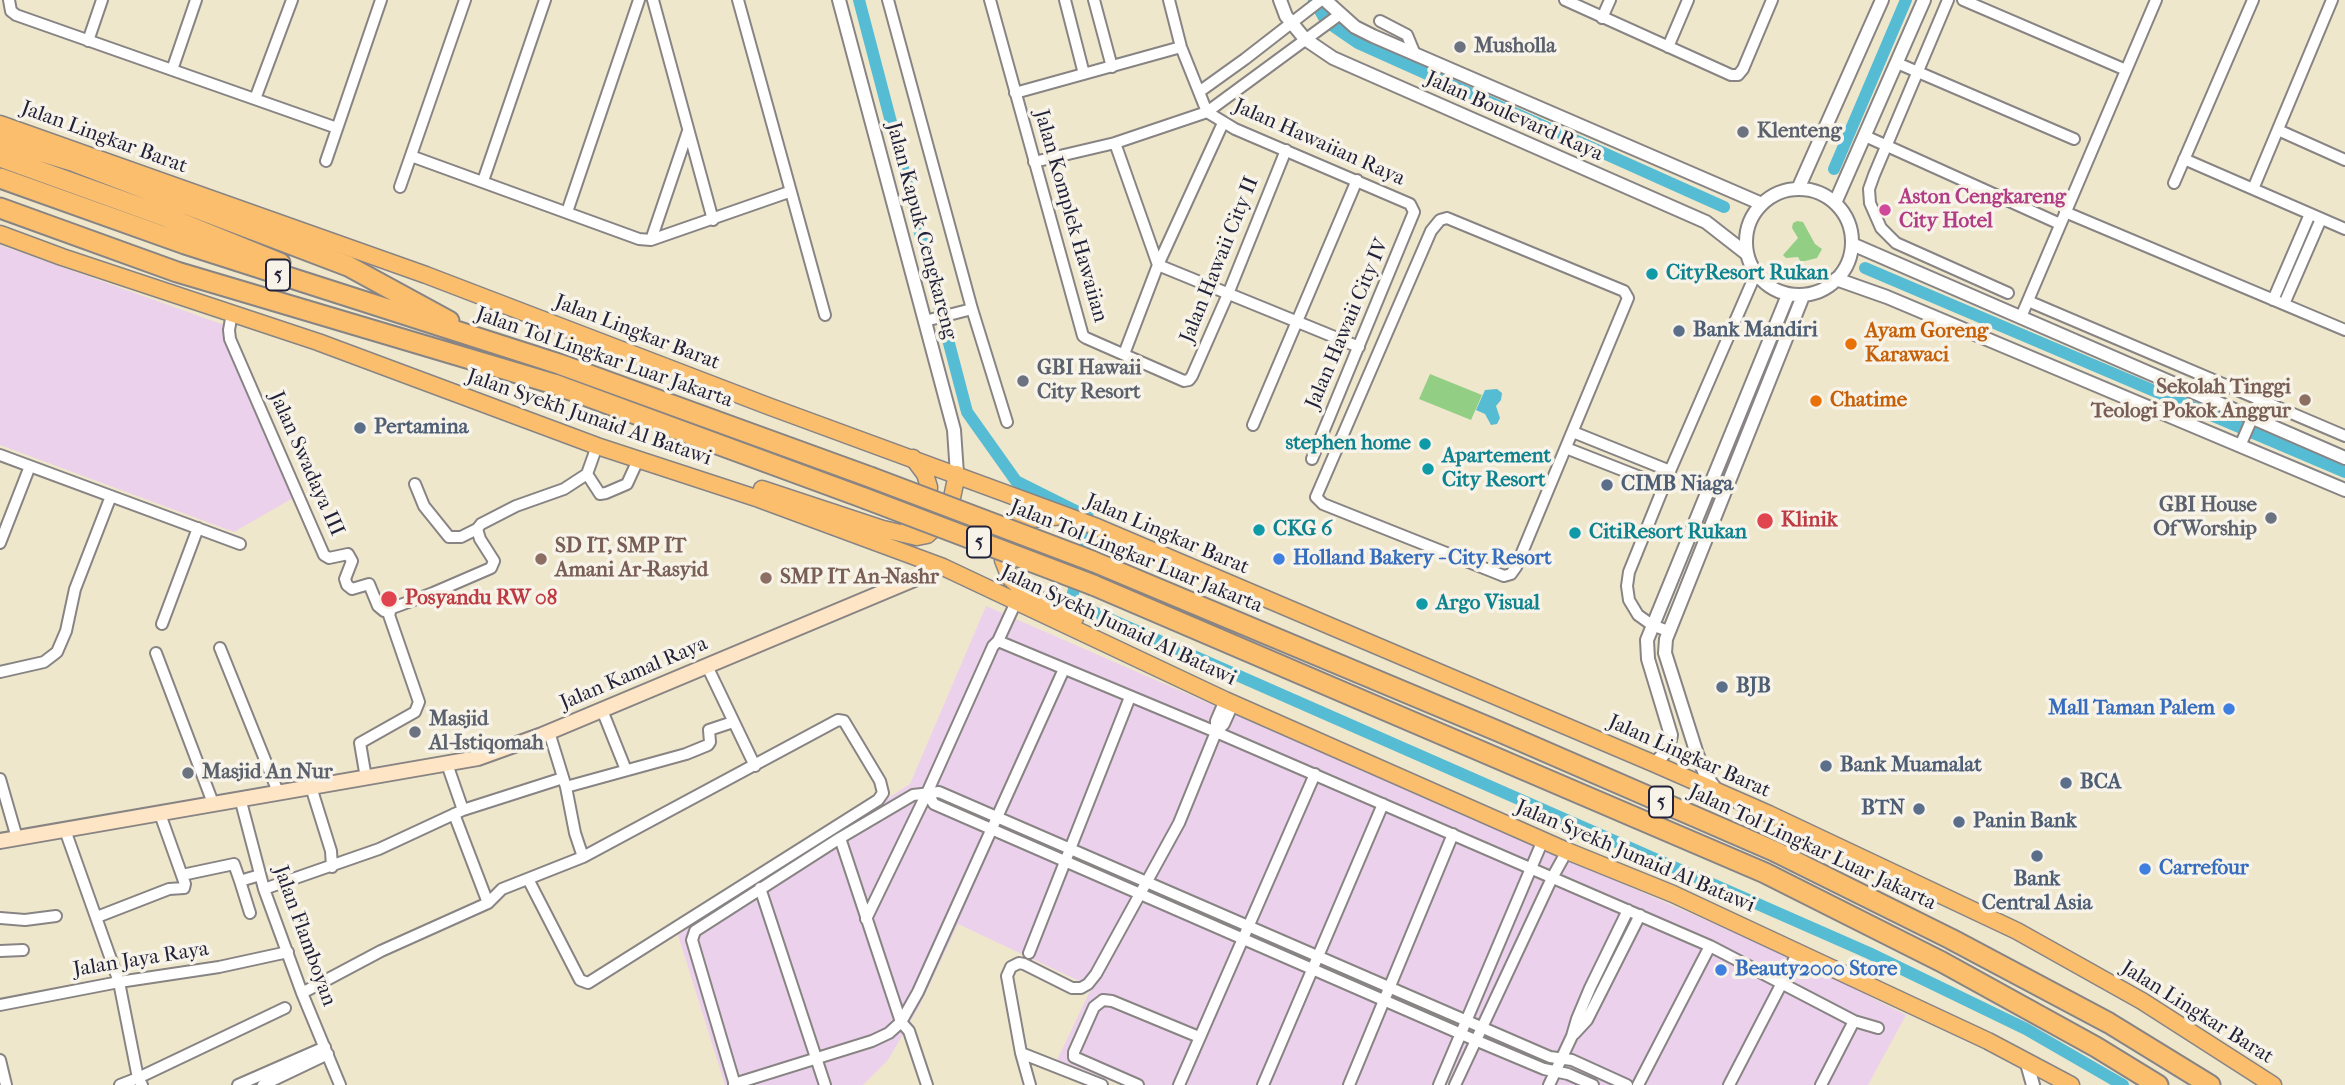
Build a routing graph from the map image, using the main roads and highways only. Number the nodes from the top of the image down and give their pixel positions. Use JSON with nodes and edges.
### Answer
{"nodes":[{"id":1,"x":0,"y":124,"type":"edge"},
{"id":2,"x":0,"y":139,"type":"edge"},
{"id":3,"x":0,"y":157,"type":"edge"},
{"id":4,"x":0,"y":178,"type":"edge"},
{"id":5,"x":0,"y":208,"type":"edge"},
{"id":6,"x":0,"y":234,"type":"edge"},
{"id":7,"x":347,"y":297,"type":"junction"},
{"id":8,"x":468,"y":334,"type":"junction"},
{"id":9,"x":913,"y":457,"type":"junction"},
{"id":10,"x":957,"y":474,"type":"junction"},
{"id":11,"x":716,"y":484,"type":"junction"},
{"id":12,"x":1071,"y":517,"type":"junction"},
{"id":13,"x":883,"y":529,"type":"junction"},
{"id":14,"x":943,"y":567,"type":"junction"},
{"id":15,"x":1193,"y":685,"type":"junction"},
{"id":16,"x":0,"y":841,"type":"edge"},
{"id":17,"x":2070,"y":1085,"type":"edge"},
{"id":18,"x":2158,"y":1085,"type":"edge"},
{"id":19,"x":2210,"y":1085,"type":"edge"},
{"id":20,"x":2273,"y":1085,"type":"edge"}],
"edges":[{"from":1,"to":9,"type":"main road","name":"Jalan Lingkar Barat"},
{"from":2,"to":8,"type":"highway"},
{"from":3,"to":7,"type":"highway"},
{"from":4,"to":7,"type":"highway","name":"Jalan Tol Lingkar Luar Jakarta","number":"5"},
{"from":5,"to":18,"type":"highway","name":"Jalan Tol Lingkar Luar Jakarta","number":"5","bridge":true},
{"from":6,"to":11,"type":"main road","name":"Jalan Syekh Junaid Al Batawi"},
{"from":7,"to":8,"type":"highway","name":"Jalan Tol Lingkar Luar Jakarta","number":"5"},
{"from":8,"to":19,"type":"highway","name":"Jalan Tol Lingkar Luar Jakarta","number":"5","bridge":true},
{"from":9,"to":10,"type":"main road","name":"Jalan Lingkar Barat"},
{"from":9,"to":13,"type":"main road"},
{"from":10,"to":12,"type":"main road","name":"Jalan Lingkar Barat"},
{"from":10,"to":13,"type":"main road"},
{"from":11,"to":13,"type":"main road"},
{"from":11,"to":14,"type":"main road","name":"Jalan Syekh Junaid Al Batawi"},
{"from":12,"to":15,"type":"main road"},
{"from":12,"to":20,"type":"main road","name":"Jalan Lingkar Barat"},
{"from":14,"to":15,"type":"main road","name":"Jalan Syekh Junaid Al Batawi"},
{"from":14,"to":16,"type":"main road","name":"Jalan Kamal Raya"},
{"from":15,"to":17,"type":"main road","name":"Jalan Syekh Junaid Al Batawi"}]}
